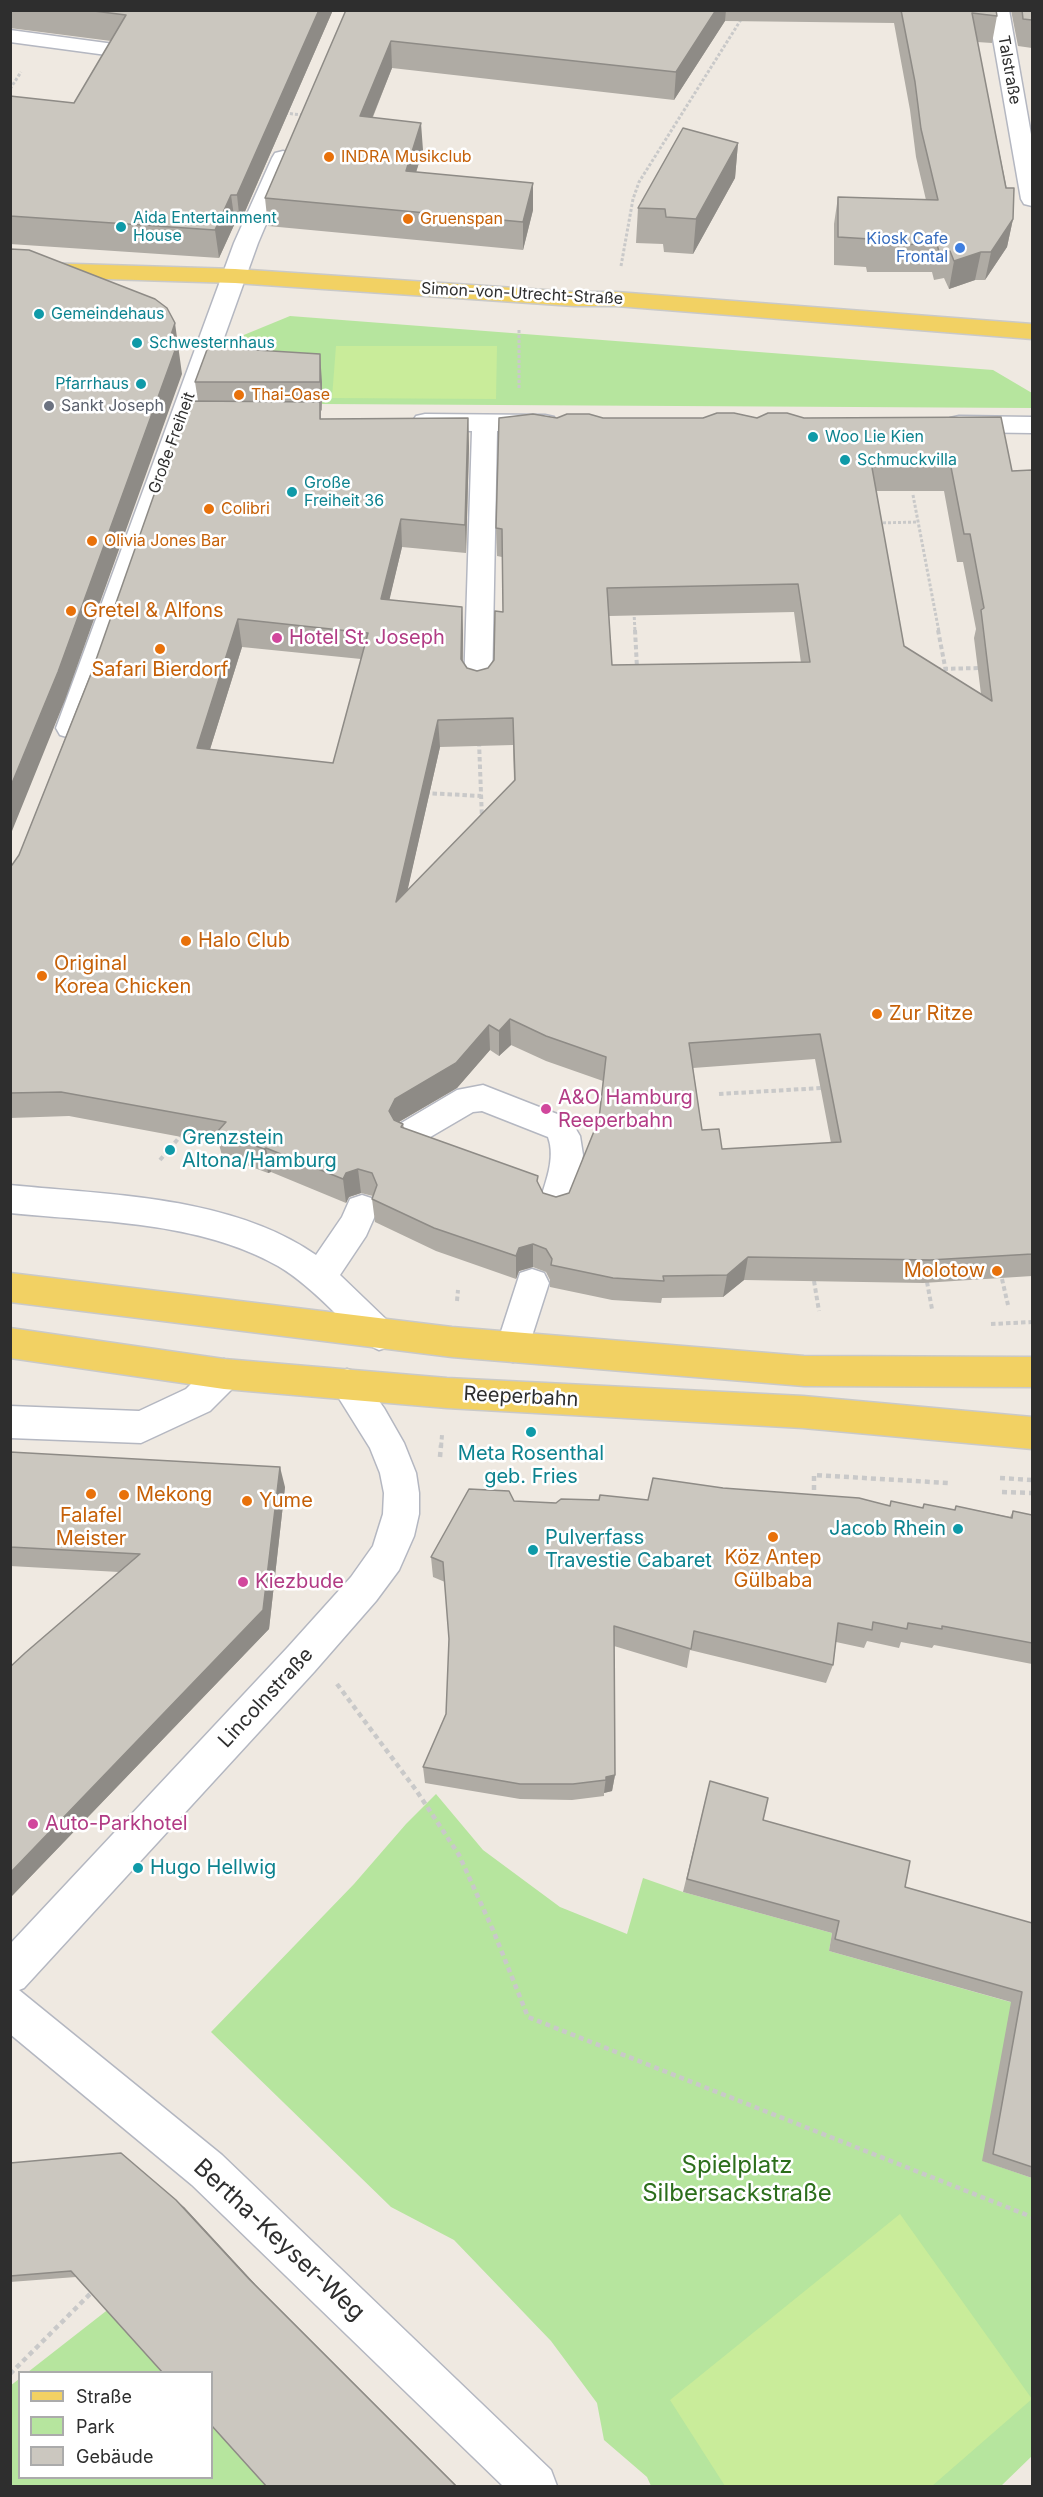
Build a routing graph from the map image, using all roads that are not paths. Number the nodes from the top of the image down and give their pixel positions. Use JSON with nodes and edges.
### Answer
{"nodes":[{"id":1,"x":998,"y":10,"type":"edge"},
{"id":2,"x":10,"y":36,"type":"edge"},
{"id":3,"x":114,"y":50,"type":"edge"},
{"id":4,"x":302,"y":115,"type":"edge"},
{"id":5,"x":1026,"y":136,"type":"edge"},
{"id":6,"x":1032,"y":199,"type":"edge"},
{"id":7,"x":10,"y":269,"type":"edge"},
{"id":8,"x":235,"y":276,"type":"junction"},
{"id":9,"x":1032,"y":332,"type":"edge"},
{"id":10,"x":403,"y":422,"type":"edge"},
{"id":11,"x":485,"y":423,"type":"junction"},
{"id":12,"x":566,"y":423,"type":"edge"},
{"id":13,"x":937,"y":424,"type":"edge"},
{"id":14,"x":1032,"y":425,"type":"edge"},
{"id":15,"x":478,"y":687,"type":"edge"},
{"id":16,"x":60,"y":754,"type":"edge"},
{"id":17,"x":409,"y":1134,"type":"edge"},
{"id":18,"x":10,"y":1199,"type":"edge"},
{"id":19,"x":555,"y":1204,"type":"edge"},
{"id":20,"x":362,"y":1209,"type":"edge"},
{"id":21,"x":320,"y":1277,"type":"junction"},
{"id":22,"x":532,"y":1283,"type":"edge"},
{"id":23,"x":10,"y":1287,"type":"edge"},
{"id":24,"x":379,"y":1335,"type":"junction"},
{"id":25,"x":10,"y":1343,"type":"edge"},
{"id":26,"x":513,"y":1347,"type":"junction"},
{"id":27,"x":1032,"y":1372,"type":"edge"},
{"id":28,"x":224,"y":1374,"type":"junction"},
{"id":29,"x":347,"y":1384,"type":"junction"},
{"id":30,"x":10,"y":1422,"type":"edge"},
{"id":31,"x":1032,"y":1433,"type":"edge"},
{"id":32,"x":10,"y":1974,"type":"edge"},
{"id":33,"x":10,"y":2007,"type":"edge"},
{"id":34,"x":535,"y":2487,"type":"edge"}],
"edges":[{"from":1,"to":5,"type":"street","name":"Talstraße"},
{"from":2,"to":3,"type":"street"},
{"from":4,"to":8,"type":"street","name":"Große Freiheit"},
{"from":5,"to":6,"type":"street","name":"Talstraße"},
{"from":7,"to":8,"type":"main road","name":"Simon-von-Utrecht-Straße"},
{"from":8,"to":9,"type":"main road","name":"Simon-von-Utrecht-Straße"},
{"from":8,"to":16,"type":"street","name":"Große Freiheit"},
{"from":10,"to":11,"type":"street"},
{"from":11,"to":12,"type":"street"},
{"from":11,"to":15,"type":"street"},
{"from":13,"to":14,"type":"street"},
{"from":17,"to":19,"type":"street"},
{"from":18,"to":21,"type":"street"},
{"from":20,"to":21,"type":"street"},
{"from":21,"to":24,"type":"street"},
{"from":22,"to":26,"type":"street"},
{"from":23,"to":24,"type":"main road"},
{"from":24,"to":26,"type":"main road"},
{"from":25,"to":28,"type":"main road","name":"Reeperbahn"},
{"from":26,"to":27,"type":"main road"},
{"from":28,"to":29,"type":"main road","name":"Reeperbahn"},
{"from":28,"to":30,"type":"street"},
{"from":29,"to":31,"type":"main road","name":"Reeperbahn"},
{"from":29,"to":32,"type":"street","name":"Lincolnstraße"},
{"from":33,"to":34,"type":"street","name":"Bertha-Keyser-Weg"}]}
